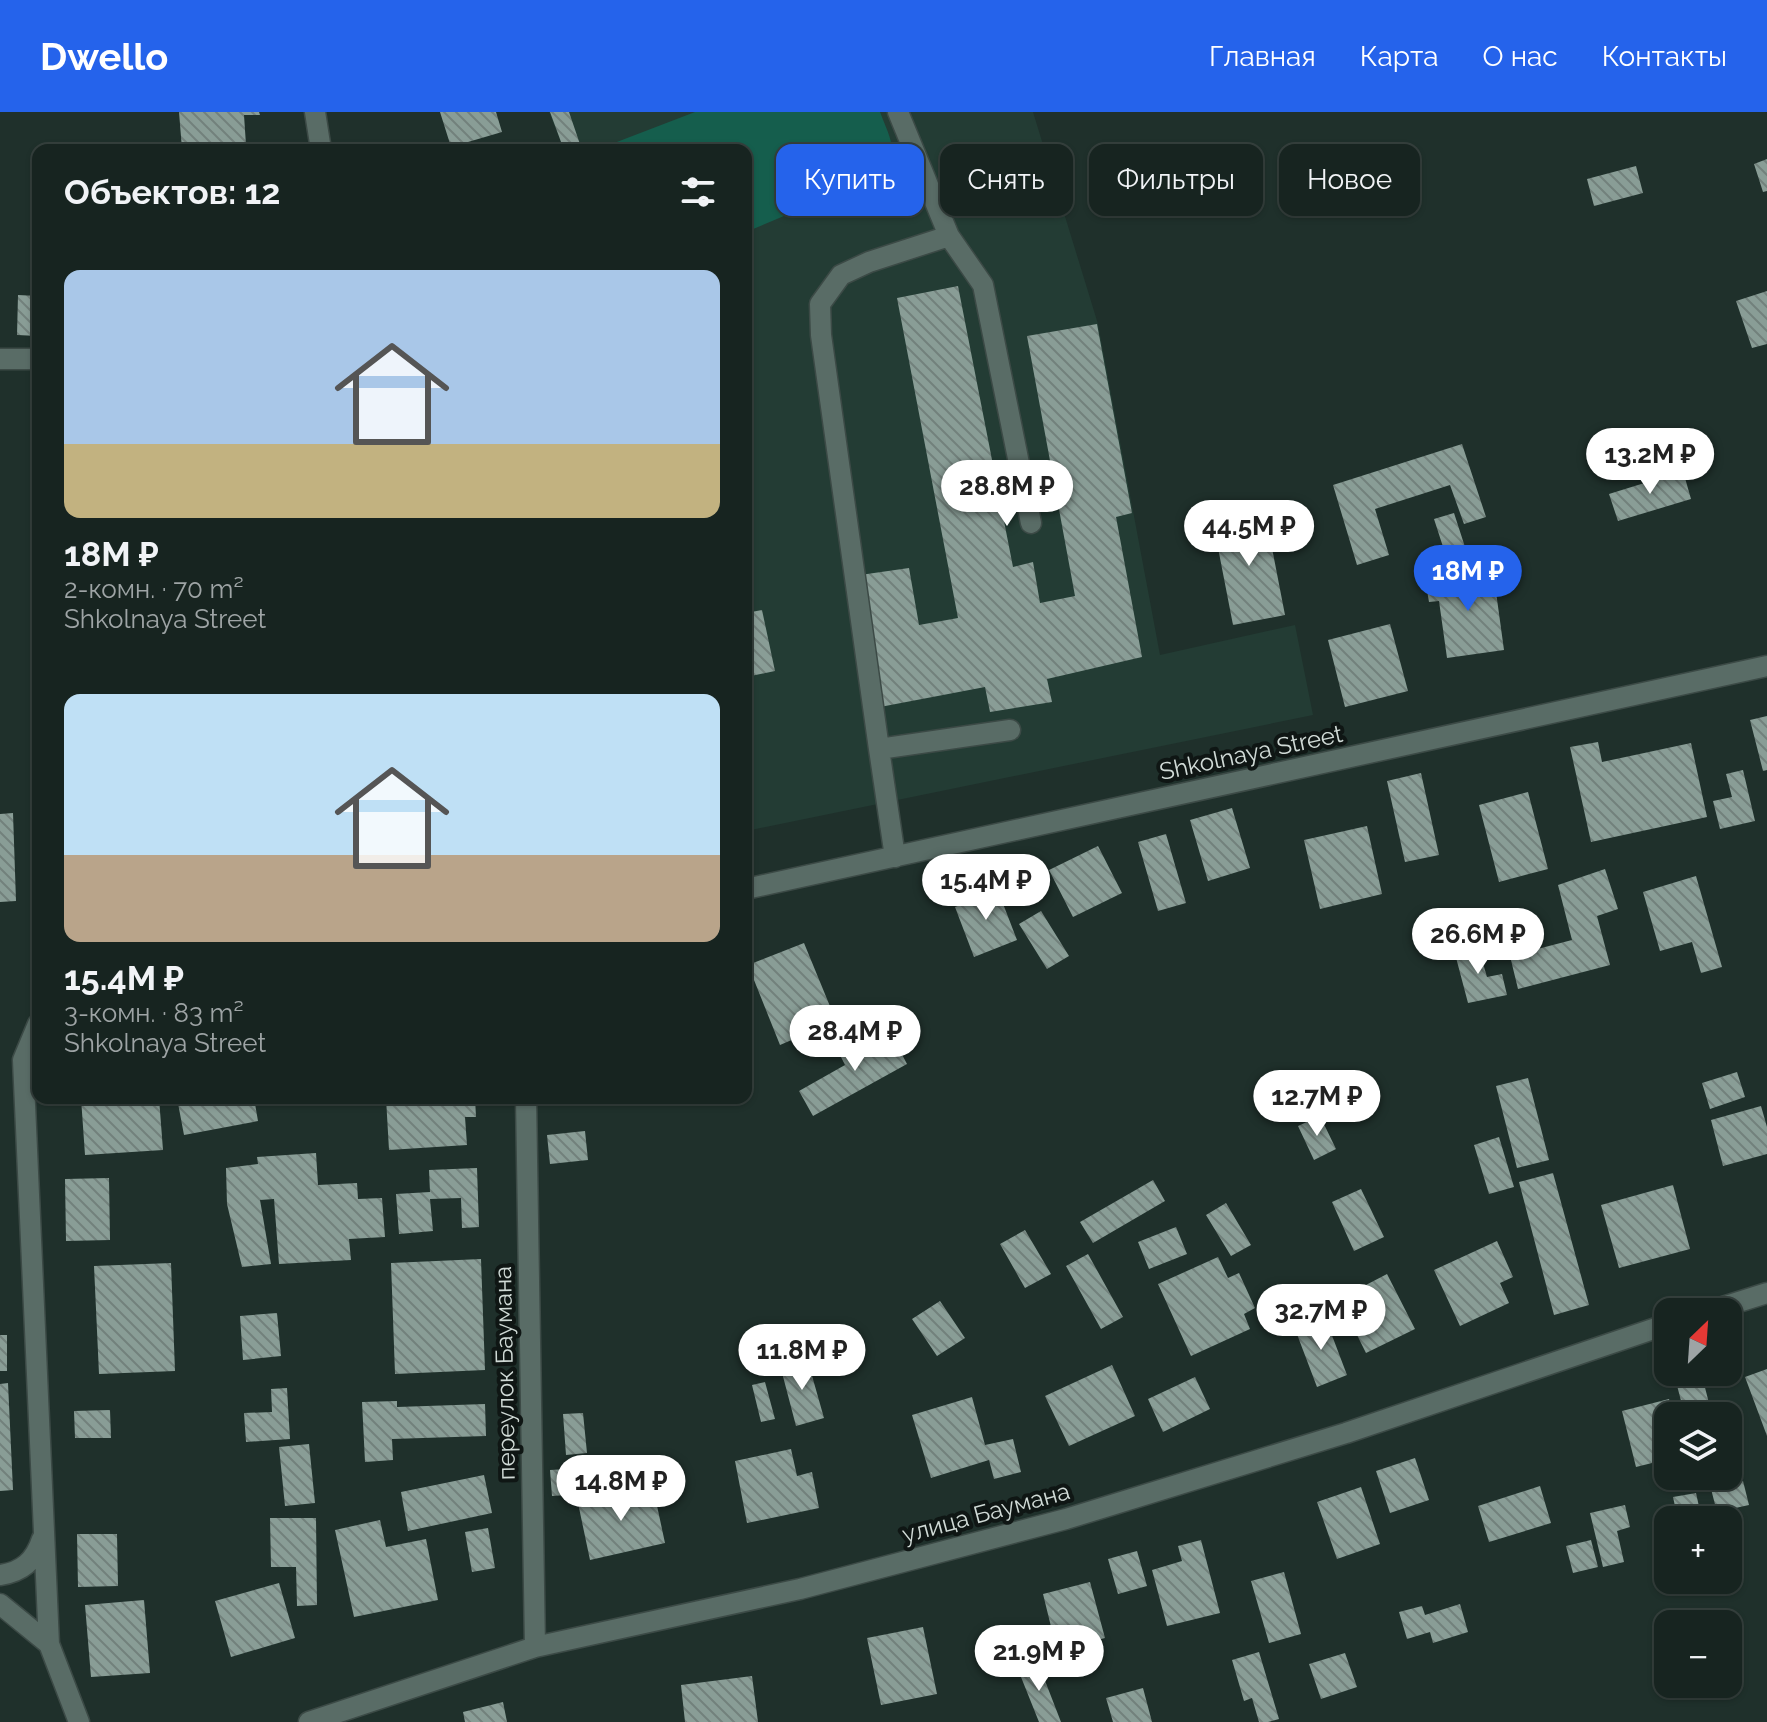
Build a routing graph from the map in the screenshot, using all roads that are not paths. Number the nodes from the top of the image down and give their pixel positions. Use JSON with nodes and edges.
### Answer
{"nodes":[{"id":1,"x":315,"y":112,"type":"edge"},
{"id":2,"x":898,"y":112,"type":"edge"},
{"id":3,"x":320,"y":144,"type":"edge"},
{"id":4,"x":949,"y":236,"type":"junction"},
{"id":5,"x":0,"y":359,"type":"edge"},
{"id":6,"x":32,"y":359,"type":"edge"},
{"id":7,"x":1031,"y":523,"type":"dead end"},
{"id":8,"x":1767,"y":666,"type":"edge"},
{"id":9,"x":1010,"y":730,"type":"dead end"},
{"id":10,"x":879,"y":749,"type":"junction"},
{"id":11,"x":895,"y":857,"type":"junction"},
{"id":12,"x":752,"y":888,"type":"edge"},
{"id":13,"x":32,"y":1038,"type":"edge"},
{"id":14,"x":526,"y":1104,"type":"edge"},
{"id":15,"x":1767,"y":1293,"type":"edge"},
{"id":16,"x":1742,"y":1301,"type":"edge"},
{"id":17,"x":1654,"y":1329,"type":"edge"},
{"id":18,"x":44,"y":1535,"type":"junction"},
{"id":19,"x":0,"y":1575,"type":"edge"},
{"id":20,"x":0,"y":1604,"type":"edge"},
{"id":21,"x":49,"y":1644,"type":"junction"},
{"id":22,"x":535,"y":1647,"type":"junction"},
{"id":23,"x":79,"y":1722,"type":"edge"},
{"id":24,"x":309,"y":1722,"type":"edge"}],
"edges":[{"from":1,"to":3,"type":"street"},
{"from":2,"to":4,"type":"street"},
{"from":4,"to":7,"type":"street"},
{"from":4,"to":10,"type":"street"},
{"from":5,"to":6,"type":"street"},
{"from":8,"to":11,"type":"street","name":"Shkolnaya Street"},
{"from":9,"to":10,"type":"street"},
{"from":10,"to":11,"type":"street"},
{"from":11,"to":12,"type":"street","name":"Shkolnaya Street"},
{"from":13,"to":18,"type":"street"},
{"from":14,"to":22,"type":"street","name":"переулок Баумана"},
{"from":15,"to":16,"type":"street"},
{"from":17,"to":22,"type":"street","name":"улица Баумана"},
{"from":18,"to":19,"type":"street"},
{"from":18,"to":21,"type":"street"},
{"from":20,"to":21,"type":"street"},
{"from":21,"to":23,"type":"street"},
{"from":22,"to":24,"type":"street","name":"улица Баумана"}]}
